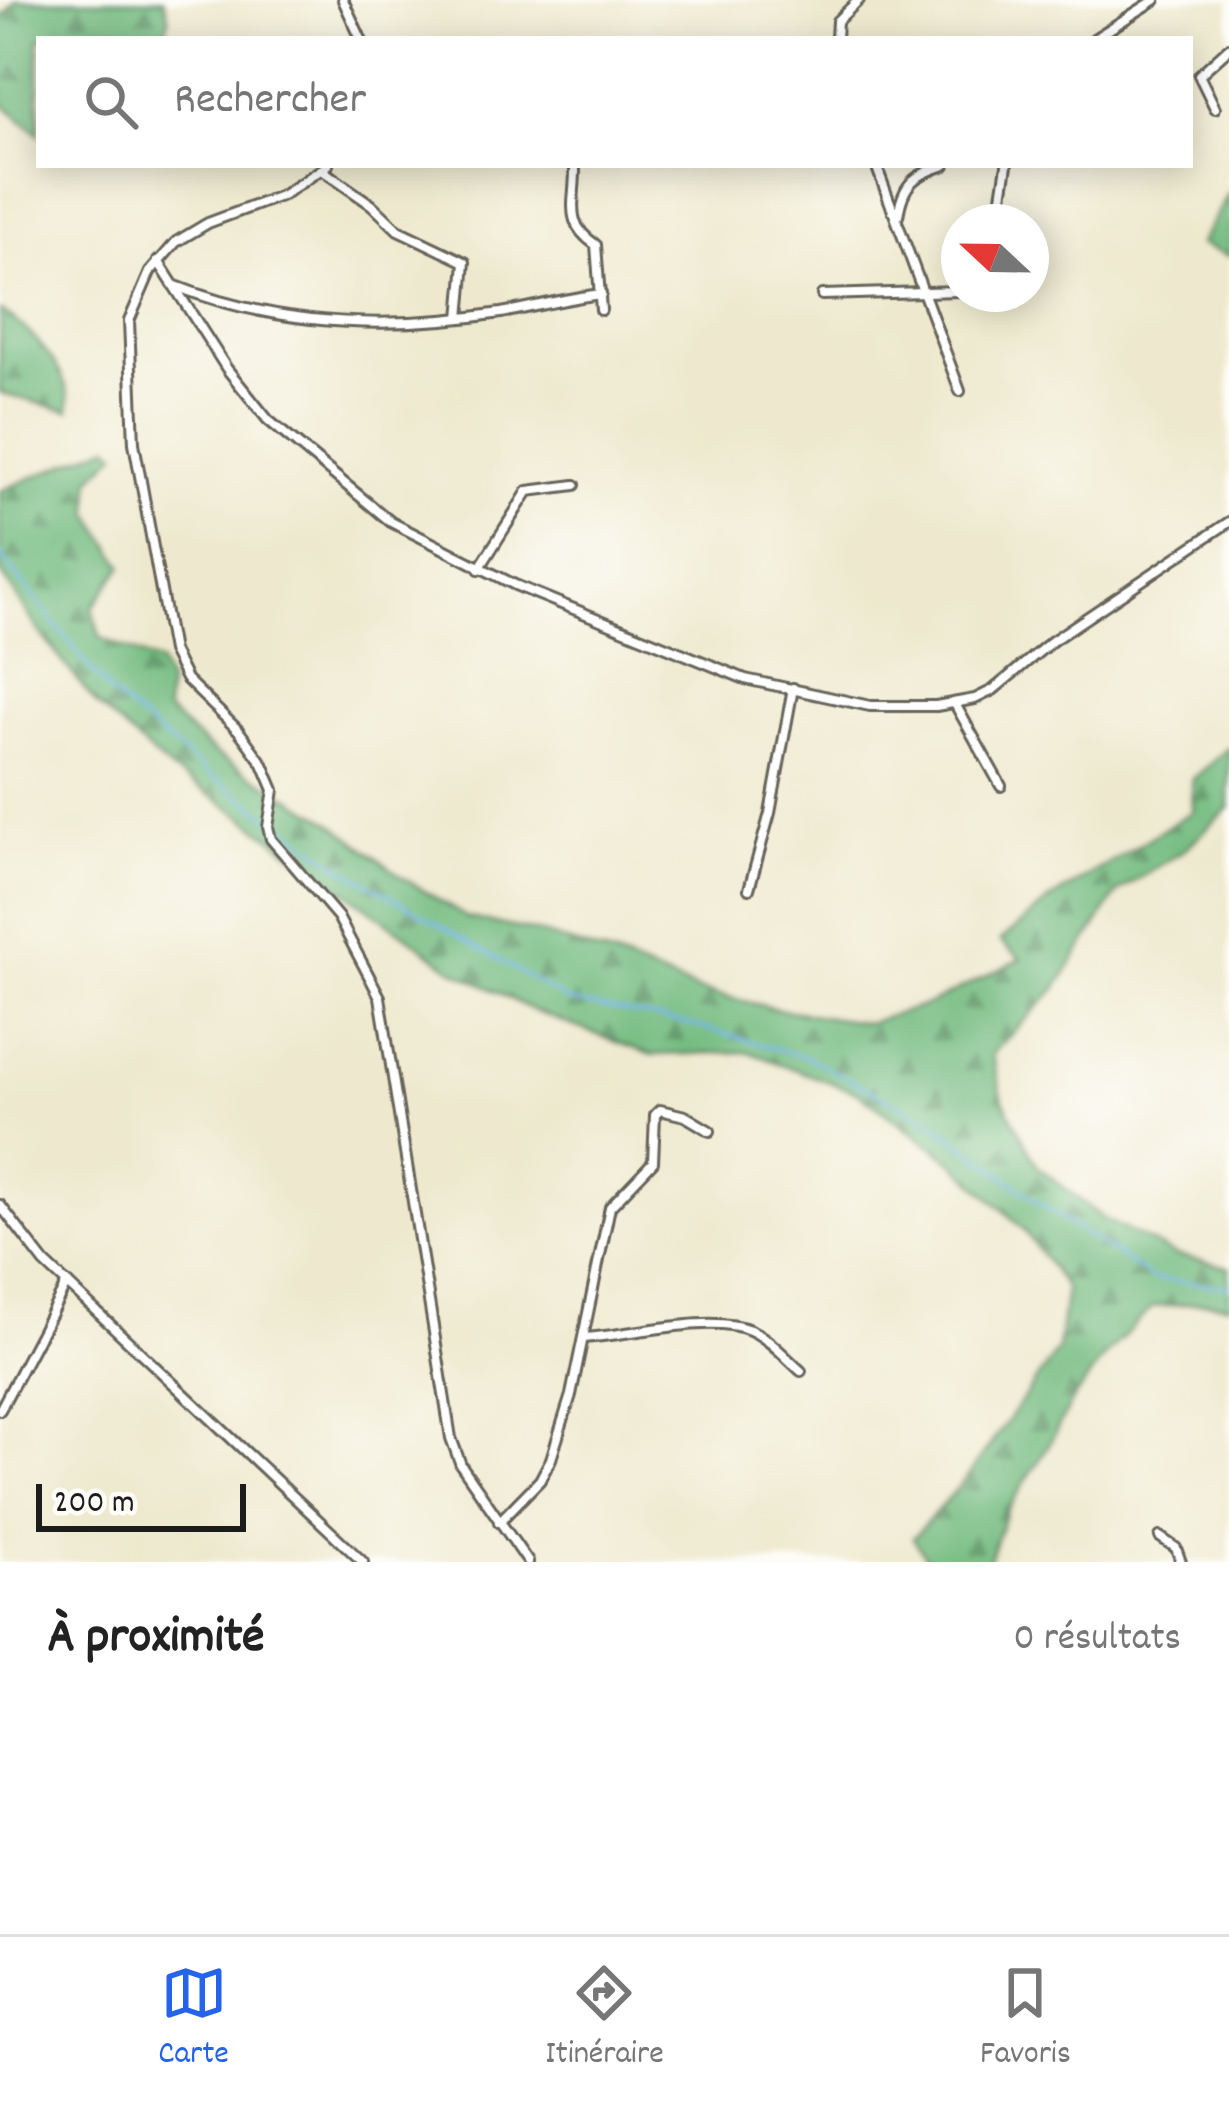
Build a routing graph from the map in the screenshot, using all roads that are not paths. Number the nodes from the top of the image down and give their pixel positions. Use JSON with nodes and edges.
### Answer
{"nodes":[{"id":1,"x":343,"y":0,"type":"edge"},
{"id":2,"x":859,"y":0,"type":"edge"},
{"id":3,"x":1155,"y":0,"type":"edge"},
{"id":4,"x":360,"y":36,"type":"edge"},
{"id":5,"x":836,"y":36,"type":"edge"},
{"id":6,"x":1099,"y":36,"type":"edge"},
{"id":7,"x":1229,"y":48,"type":"edge"},
{"id":8,"x":1215,"y":108,"type":"dead end"},
{"id":9,"x":324,"y":168,"type":"edge"},
{"id":10,"x":326,"y":168,"type":"edge"},
{"id":11,"x":575,"y":168,"type":"edge"},
{"id":12,"x":877,"y":168,"type":"edge"},
{"id":13,"x":936,"y":168,"type":"edge"},
{"id":14,"x":1007,"y":168,"type":"edge"},
{"id":15,"x":884,"y":182,"type":"junction"},
{"id":16,"x":904,"y":187,"type":"junction"},
{"id":17,"x":1001,"y":204,"type":"edge"},
{"id":18,"x":898,"y":217,"type":"junction"},
{"id":19,"x":158,"y":261,"type":"junction"},
{"id":20,"x":173,"y":285,"type":"junction"},
{"id":21,"x":926,"y":292,"type":"junction"},
{"id":22,"x":941,"y":292,"type":"edge"},
{"id":23,"x":601,"y":294,"type":"junction"},
{"id":24,"x":822,"y":295,"type":"dead end"},
{"id":25,"x":601,"y":310,"type":"dead end"},
{"id":26,"x":460,"y":318,"type":"junction"},
{"id":27,"x":960,"y":391,"type":"dead end"},
{"id":28,"x":574,"y":485,"type":"dead end"},
{"id":29,"x":1229,"y":522,"type":"edge"},
{"id":30,"x":479,"y":569,"type":"junction"},
{"id":31,"x":793,"y":688,"type":"junction"},
{"id":32,"x":955,"y":704,"type":"junction"},
{"id":33,"x":1001,"y":786,"type":"dead end"},
{"id":34,"x":749,"y":889,"type":"dead end"},
{"id":35,"x":710,"y":1131,"type":"dead end"},
{"id":36,"x":0,"y":1205,"type":"edge"},
{"id":37,"x":67,"y":1283,"type":"junction"},
{"id":38,"x":583,"y":1338,"type":"junction"},
{"id":39,"x":801,"y":1371,"type":"dead end"},
{"id":40,"x":0,"y":1410,"type":"edge"},
{"id":41,"x":500,"y":1522,"type":"junction"},
{"id":42,"x":1160,"y":1538,"type":"dead end"},
{"id":43,"x":364,"y":1562,"type":"edge"},
{"id":44,"x":528,"y":1562,"type":"edge"},
{"id":45,"x":1180,"y":1562,"type":"edge"}],
"edges":[{"from":1,"to":4,"type":"street"},
{"from":2,"to":5,"type":"street"},
{"from":3,"to":6,"type":"street"},
{"from":7,"to":8,"type":"street"},
{"from":9,"to":19,"type":"street"},
{"from":10,"to":26,"type":"street"},
{"from":11,"to":23,"type":"street"},
{"from":12,"to":15,"type":"street"},
{"from":13,"to":16,"type":"street"},
{"from":14,"to":17,"type":"street"},
{"from":15,"to":16,"type":"street"},
{"from":15,"to":18,"type":"street"},
{"from":16,"to":18,"type":"street"},
{"from":18,"to":21,"type":"street"},
{"from":19,"to":20,"type":"street"},
{"from":19,"to":41,"type":"street"},
{"from":20,"to":26,"type":"street"},
{"from":20,"to":30,"type":"street"},
{"from":21,"to":22,"type":"street"},
{"from":21,"to":24,"type":"street"},
{"from":21,"to":27,"type":"street"},
{"from":23,"to":25,"type":"street"},
{"from":23,"to":26,"type":"street"},
{"from":28,"to":30,"type":"street"},
{"from":29,"to":32,"type":"street"},
{"from":30,"to":31,"type":"street"},
{"from":31,"to":32,"type":"street"},
{"from":31,"to":34,"type":"street"},
{"from":32,"to":33,"type":"street"},
{"from":35,"to":38,"type":"street"},
{"from":36,"to":37,"type":"street"},
{"from":37,"to":40,"type":"street"},
{"from":37,"to":43,"type":"street"},
{"from":38,"to":39,"type":"street"},
{"from":38,"to":41,"type":"street"},
{"from":41,"to":44,"type":"street"},
{"from":42,"to":45,"type":"street"}]}
